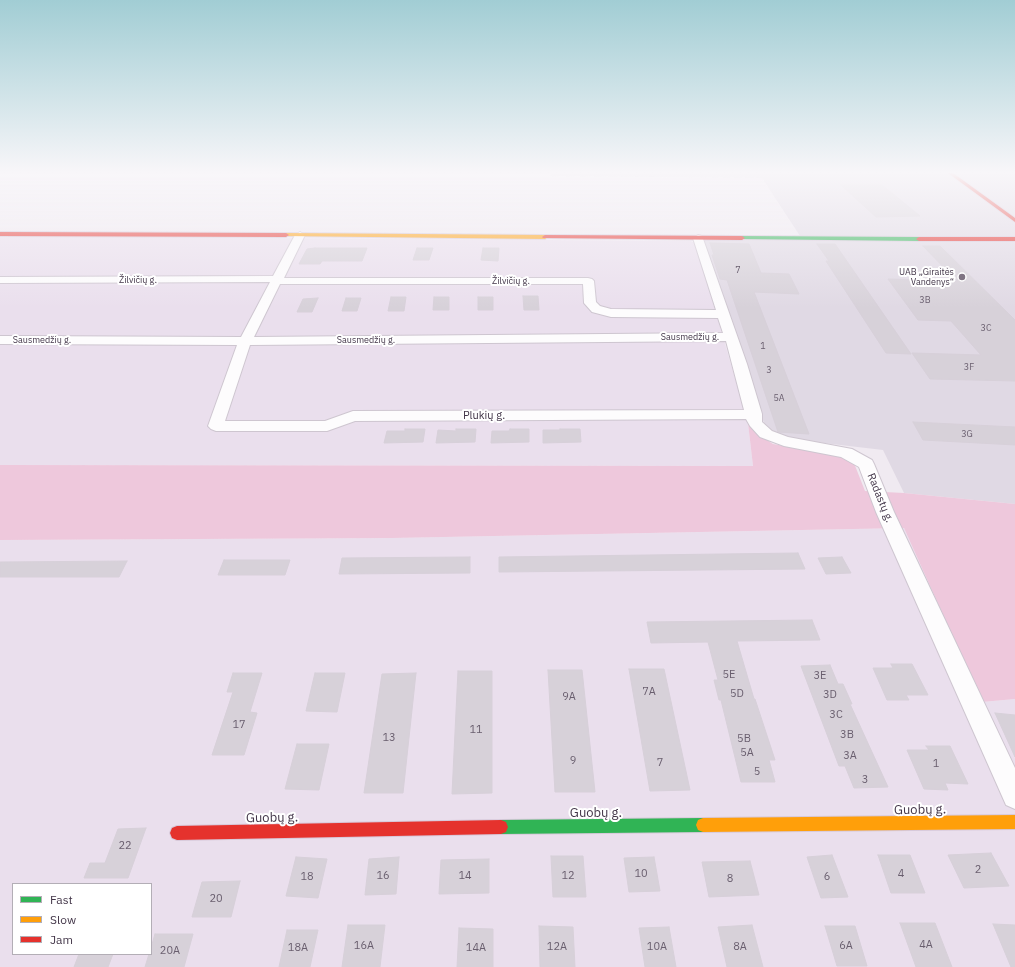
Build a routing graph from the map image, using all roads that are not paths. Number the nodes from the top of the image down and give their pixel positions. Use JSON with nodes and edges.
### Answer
{"nodes":[{"id":1,"x":0,"y":234,"type":"edge"},
{"id":2,"x":300,"y":235,"type":"junction"},
{"id":3,"x":698,"y":238,"type":"junction"},
{"id":4,"x":1015,"y":239,"type":"edge"},
{"id":5,"x":0,"y":280,"type":"edge"},
{"id":6,"x":276,"y":280,"type":"junction"},
{"id":7,"x":724,"y":314,"type":"junction"},
{"id":8,"x":731,"y":337,"type":"junction"},
{"id":9,"x":0,"y":340,"type":"edge"},
{"id":10,"x":245,"y":340,"type":"junction"},
{"id":11,"x":754,"y":414,"type":"junction"},
{"id":12,"x":1015,"y":796,"type":"edge"},
{"id":13,"x":1015,"y":822,"type":"edge"},
{"id":14,"x":177,"y":833,"type":"dead end"}],
"edges":[{"from":1,"to":2,"type":"street"},
{"from":2,"to":3,"type":"street"},
{"from":2,"to":6,"type":"street"},
{"from":3,"to":4,"type":"street"},
{"from":3,"to":7,"type":"street","name":"Radastų g."},
{"from":5,"to":6,"type":"street","name":"Žilvičių g."},
{"from":6,"to":7,"type":"street","name":"Žilvičių g."},
{"from":6,"to":10,"type":"street"},
{"from":7,"to":8,"type":"street","name":"Radastų g."},
{"from":8,"to":10,"type":"street","name":"Sausmedžių g."},
{"from":8,"to":11,"type":"street","name":"Radastų g."},
{"from":9,"to":10,"type":"street","name":"Sausmedžių g."},
{"from":10,"to":11,"type":"street","name":"Plukių g."},
{"from":11,"to":12,"type":"street","name":"Radastų g."},
{"from":13,"to":14,"type":"street","name":"Guobų g."}]}
